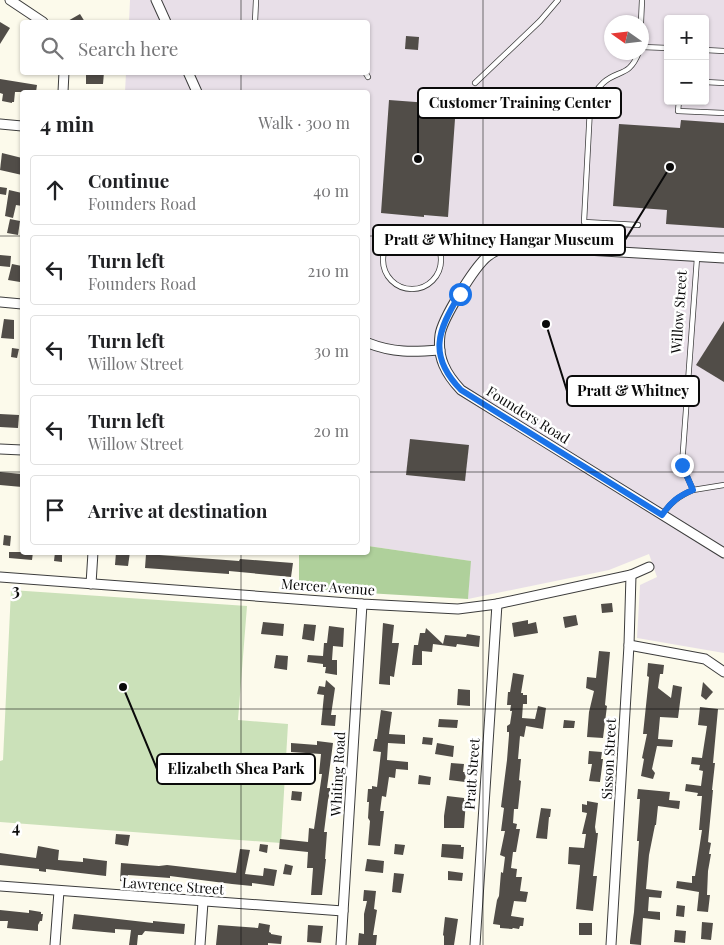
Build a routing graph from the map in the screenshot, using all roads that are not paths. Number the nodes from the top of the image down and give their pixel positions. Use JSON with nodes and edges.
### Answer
{"nodes":[{"id":1,"x":10,"y":0,"type":"edge"},
{"id":2,"x":156,"y":0,"type":"edge"},
{"id":3,"x":256,"y":0,"type":"edge"},
{"id":4,"x":558,"y":0,"type":"edge"},
{"id":5,"x":642,"y":0,"type":"edge"},
{"id":6,"x":641,"y":15,"type":"edge"},
{"id":7,"x":40,"y":20,"type":"edge"},
{"id":8,"x":165,"y":20,"type":"edge"},
{"id":9,"x":255,"y":20,"type":"edge"},
{"id":10,"x":649,"y":47,"type":"edge"},
{"id":11,"x":664,"y":48,"type":"edge"},
{"id":12,"x":709,"y":50,"type":"edge"},
{"id":13,"x":724,"y":50,"type":"edge"},
{"id":14,"x":636,"y":60,"type":"edge"},
{"id":15,"x":64,"y":75,"type":"edge"},
{"id":16,"x":189,"y":75,"type":"edge"},
{"id":17,"x":709,"y":82,"type":"edge"},
{"id":18,"x":475,"y":83,"type":"dead end"},
{"id":19,"x":724,"y":83,"type":"edge"},
{"id":20,"x":63,"y":90,"type":"edge"},
{"id":21,"x":196,"y":90,"type":"edge"},
{"id":22,"x":679,"y":105,"type":"edge"},
{"id":23,"x":724,"y":113,"type":"edge"},
{"id":24,"x":0,"y":124,"type":"edge"},
{"id":25,"x":20,"y":126,"type":"edge"},
{"id":26,"x":638,"y":224,"type":"dead end"},
{"id":27,"x":400,"y":232,"type":"joint"},
{"id":28,"x":697,"y":258,"type":"junction"},
{"id":29,"x":724,"y":258,"type":"edge"},
{"id":30,"x":0,"y":302,"type":"edge"},
{"id":31,"x":20,"y":304,"type":"edge"},
{"id":32,"x":370,"y":344,"type":"edge"},
{"id":33,"x":440,"y":350,"type":"junction"},
{"id":34,"x":0,"y":449,"type":"edge"},
{"id":35,"x":20,"y":450,"type":"edge"},
{"id":36,"x":724,"y":485,"type":"edge"},
{"id":37,"x":693,"y":490,"type":"junction"},
{"id":38,"x":662,"y":515,"type":"junction"},
{"id":39,"x":724,"y":553,"type":"edge"},
{"id":40,"x":93,"y":555,"type":"edge"},
{"id":41,"x":649,"y":567,"type":"dead end"},
{"id":42,"x":631,"y":575,"type":"junction"},
{"id":43,"x":0,"y":577,"type":"edge"},
{"id":44,"x":91,"y":584,"type":"junction"},
{"id":45,"x":362,"y":604,"type":"junction"},
{"id":46,"x":497,"y":604,"type":"junction"},
{"id":47,"x":630,"y":644,"type":"junction"},
{"id":48,"x":724,"y":672,"type":"edge"},
{"id":49,"x":0,"y":886,"type":"edge"},
{"id":50,"x":59,"y":891,"type":"junction"},
{"id":51,"x":203,"y":902,"type":"junction"},
{"id":52,"x":344,"y":911,"type":"junction"},
{"id":53,"x":55,"y":945,"type":"edge"},
{"id":54,"x":200,"y":945,"type":"edge"},
{"id":55,"x":341,"y":945,"type":"edge"},
{"id":56,"x":476,"y":945,"type":"edge"},
{"id":57,"x":611,"y":945,"type":"edge"}],
"edges":[{"from":1,"to":7,"type":"street"},
{"from":2,"to":8,"type":"street"},
{"from":3,"to":9,"type":"lane"},
{"from":4,"to":18,"type":"lane"},
{"from":5,"to":6,"type":"lane"},
{"from":10,"to":11,"type":"lane"},
{"from":12,"to":13,"type":"lane"},
{"from":14,"to":26,"type":"lane"},
{"from":15,"to":20,"type":"street"},
{"from":16,"to":21,"type":"street"},
{"from":17,"to":19,"type":"lane"},
{"from":22,"to":23,"type":"lane"},
{"from":24,"to":25,"type":"street"},
{"from":27,"to":27,"type":"lane"},
{"from":28,"to":29,"type":"street","name":"Willow Street"},
{"from":28,"to":33,"type":"street","name":"Founders Road"},
{"from":28,"to":37,"type":"lane","name":"Willow Street"},
{"from":30,"to":31,"type":"street"},
{"from":32,"to":33,"type":"street"},
{"from":33,"to":38,"type":"street","name":"Founders Road"},
{"from":34,"to":35,"type":"street"},
{"from":36,"to":37,"type":"lane"},
{"from":37,"to":38,"type":"lane"},
{"from":38,"to":39,"type":"street"},
{"from":40,"to":44,"type":"street"},
{"from":41,"to":42,"type":"street","name":"Mercer Avenue"},
{"from":42,"to":46,"type":"street","name":"Mercer Avenue"},
{"from":42,"to":47,"type":"street","name":"Sisson Street"},
{"from":43,"to":44,"type":"street","name":"Mercer Avenue"},
{"from":44,"to":45,"type":"street","name":"Mercer Avenue"},
{"from":45,"to":46,"type":"street","name":"Mercer Avenue"},
{"from":45,"to":52,"type":"street","name":"Whiting Road"},
{"from":46,"to":56,"type":"street","name":"Pratt Street"},
{"from":47,"to":48,"type":"street"},
{"from":47,"to":57,"type":"street","name":"Sisson Street"},
{"from":49,"to":50,"type":"street","name":"Lawrence Street"},
{"from":50,"to":51,"type":"street","name":"Lawrence Street"},
{"from":50,"to":53,"type":"street"},
{"from":51,"to":52,"type":"street","name":"Lawrence Street"},
{"from":51,"to":54,"type":"street"},
{"from":52,"to":55,"type":"street","name":"Whiting Road"}]}
